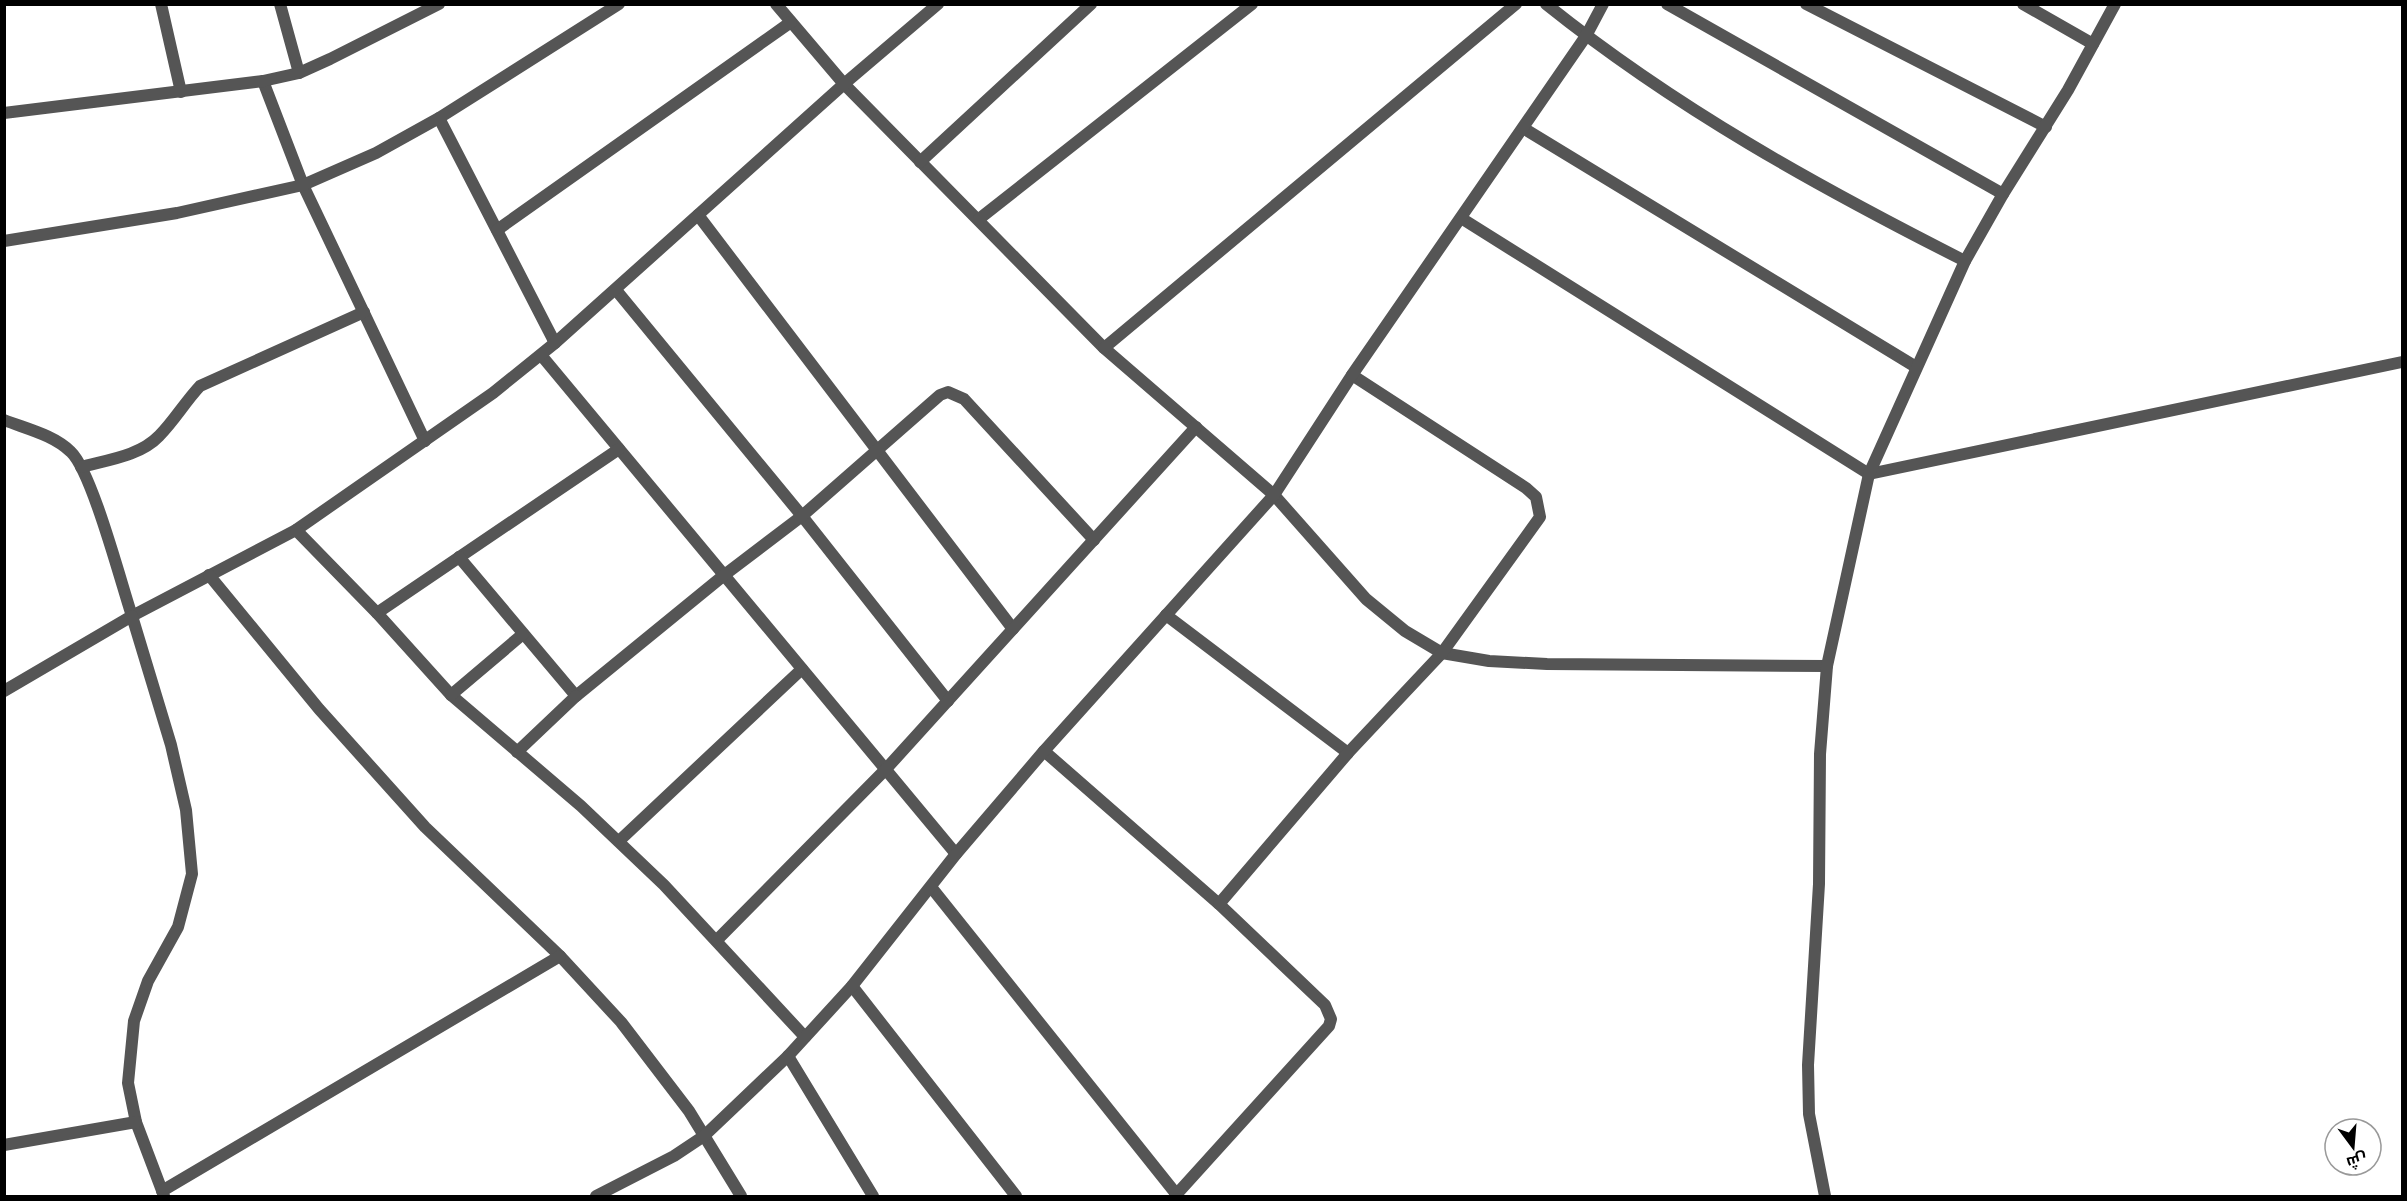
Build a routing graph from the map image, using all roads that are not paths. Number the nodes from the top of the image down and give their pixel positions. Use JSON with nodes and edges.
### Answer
{"nodes":[{"id":1,"x":161,"y":4,"type":"edge"},
{"id":2,"x":280,"y":4,"type":"edge"},
{"id":3,"x":439,"y":4,"type":"edge"},
{"id":4,"x":619,"y":4,"type":"edge"},
{"id":5,"x":776,"y":4,"type":"edge"},
{"id":6,"x":938,"y":4,"type":"edge"},
{"id":7,"x":1091,"y":4,"type":"edge"},
{"id":8,"x":1252,"y":4,"type":"edge"},
{"id":9,"x":1516,"y":4,"type":"edge"},
{"id":10,"x":1546,"y":4,"type":"edge"},
{"id":11,"x":1603,"y":4,"type":"edge"},
{"id":12,"x":1667,"y":4,"type":"edge"},
{"id":13,"x":1806,"y":4,"type":"edge"},
{"id":14,"x":2023,"y":4,"type":"edge"},
{"id":15,"x":2115,"y":4,"type":"edge"},
{"id":16,"x":791,"y":22,"type":"junction"},
{"id":17,"x":1586,"y":36,"type":"junction"},
{"id":18,"x":2093,"y":44,"type":"junction"},
{"id":19,"x":299,"y":73,"type":"junction"},
{"id":20,"x":263,"y":81,"type":"junction"},
{"id":21,"x":844,"y":84,"type":"junction"},
{"id":22,"x":181,"y":92,"type":"junction"},
{"id":23,"x":4,"y":113,"type":"edge"},
{"id":24,"x":439,"y":118,"type":"junction"},
{"id":25,"x":2046,"y":127,"type":"junction"},
{"id":26,"x":1523,"y":128,"type":"junction"},
{"id":27,"x":920,"y":162,"type":"junction"},
{"id":28,"x":303,"y":185,"type":"junction"},
{"id":29,"x":2003,"y":194,"type":"junction"},
{"id":30,"x":698,"y":215,"type":"junction"},
{"id":31,"x":1461,"y":218,"type":"junction"},
{"id":32,"x":979,"y":219,"type":"junction"},
{"id":33,"x":497,"y":230,"type":"junction"},
{"id":34,"x":4,"y":241,"type":"edge"},
{"id":35,"x":1965,"y":261,"type":"junction"},
{"id":36,"x":616,"y":290,"type":"junction"},
{"id":37,"x":364,"y":312,"type":"junction"},
{"id":38,"x":555,"y":344,"type":"junction"},
{"id":39,"x":1104,"y":348,"type":"junction"},
{"id":40,"x":541,"y":355,"type":"junction"},
{"id":41,"x":2403,"y":362,"type":"edge"},
{"id":42,"x":1916,"y":368,"type":"junction"},
{"id":43,"x":1353,"y":375,"type":"junction"},
{"id":44,"x":4,"y":420,"type":"edge"},
{"id":45,"x":1196,"y":427,"type":"junction"},
{"id":46,"x":425,"y":441,"type":"junction"},
{"id":47,"x":619,"y":449,"type":"junction"},
{"id":48,"x":877,"y":451,"type":"junction"},
{"id":49,"x":81,"y":467,"type":"junction"},
{"id":50,"x":1869,"y":474,"type":"junction"},
{"id":51,"x":1274,"y":495,"type":"junction"},
{"id":52,"x":802,"y":516,"type":"junction"},
{"id":53,"x":296,"y":530,"type":"junction"},
{"id":54,"x":1094,"y":540,"type":"junction"},
{"id":55,"x":459,"y":557,"type":"junction"},
{"id":56,"x":209,"y":575,"type":"junction"},
{"id":57,"x":723,"y":576,"type":"junction"},
{"id":58,"x":377,"y":612,"type":"junction"},
{"id":59,"x":1166,"y":615,"type":"junction"},
{"id":60,"x":132,"y":616,"type":"junction"},
{"id":61,"x":1013,"y":629,"type":"junction"},
{"id":62,"x":523,"y":633,"type":"junction"},
{"id":63,"x":1442,"y":653,"type":"junction"},
{"id":64,"x":1827,"y":666,"type":"junction"},
{"id":65,"x":802,"y":669,"type":"junction"},
{"id":66,"x":4,"y":691,"type":"edge"},
{"id":67,"x":451,"y":695,"type":"junction"},
{"id":68,"x":576,"y":696,"type":"junction"},
{"id":69,"x":948,"y":700,"type":"junction"},
{"id":70,"x":1044,"y":751,"type":"junction"},
{"id":71,"x":518,"y":752,"type":"junction"},
{"id":72,"x":1348,"y":753,"type":"junction"},
{"id":73,"x":886,"y":769,"type":"junction"},
{"id":74,"x":619,"y":841,"type":"junction"},
{"id":75,"x":956,"y":854,"type":"junction"},
{"id":76,"x":931,"y":887,"type":"junction"},
{"id":77,"x":1219,"y":904,"type":"junction"},
{"id":78,"x":717,"y":940,"type":"junction"},
{"id":79,"x":560,"y":956,"type":"junction"},
{"id":80,"x":852,"y":986,"type":"junction"},
{"id":81,"x":806,"y":1037,"type":"junction"},
{"id":82,"x":788,"y":1056,"type":"junction"},
{"id":83,"x":136,"y":1122,"type":"junction"},
{"id":84,"x":704,"y":1136,"type":"junction"},
{"id":85,"x":4,"y":1145,"type":"edge"},
{"id":86,"x":163,"y":1194,"type":"edge"},
{"id":87,"x":1176,"y":1196,"type":"edge"},
{"id":88,"x":596,"y":1197,"type":"edge"},
{"id":89,"x":741,"y":1197,"type":"edge"},
{"id":90,"x":873,"y":1197,"type":"edge"},
{"id":91,"x":1016,"y":1197,"type":"edge"},
{"id":92,"x":1825,"y":1197,"type":"edge"}],
"edges":[{"from":1,"to":22,"type":"street"},
{"from":2,"to":19,"type":"street"},
{"from":3,"to":19,"type":"street"},
{"from":4,"to":24,"type":"street"},
{"from":5,"to":16,"type":"street"},
{"from":6,"to":21,"type":"street"},
{"from":7,"to":27,"type":"street"},
{"from":8,"to":32,"type":"street"},
{"from":9,"to":39,"type":"street"},
{"from":10,"to":17,"type":"street"},
{"from":11,"to":17,"type":"street"},
{"from":12,"to":29,"type":"street"},
{"from":13,"to":25,"type":"street"},
{"from":14,"to":18,"type":"street"},
{"from":15,"to":18,"type":"street"},
{"from":16,"to":21,"type":"street"},
{"from":16,"to":33,"type":"street"},
{"from":17,"to":26,"type":"street"},
{"from":17,"to":35,"type":"street"},
{"from":18,"to":25,"type":"street"},
{"from":19,"to":20,"type":"street"},
{"from":20,"to":22,"type":"street"},
{"from":20,"to":28,"type":"street"},
{"from":21,"to":27,"type":"street"},
{"from":21,"to":30,"type":"street"},
{"from":22,"to":23,"type":"street"},
{"from":24,"to":28,"type":"street"},
{"from":24,"to":33,"type":"street"},
{"from":25,"to":29,"type":"street"},
{"from":26,"to":31,"type":"street"},
{"from":26,"to":42,"type":"street"},
{"from":27,"to":32,"type":"street"},
{"from":28,"to":34,"type":"street"},
{"from":28,"to":37,"type":"street"},
{"from":29,"to":35,"type":"street"},
{"from":30,"to":36,"type":"street"},
{"from":30,"to":48,"type":"street"},
{"from":31,"to":43,"type":"street"},
{"from":31,"to":50,"type":"street"},
{"from":32,"to":39,"type":"street"},
{"from":33,"to":38,"type":"street"},
{"from":35,"to":42,"type":"street"},
{"from":36,"to":38,"type":"street"},
{"from":36,"to":52,"type":"street"},
{"from":37,"to":46,"type":"street"},
{"from":37,"to":49,"type":"street"},
{"from":38,"to":40,"type":"street"},
{"from":39,"to":45,"type":"street"},
{"from":40,"to":46,"type":"street"},
{"from":40,"to":47,"type":"street"},
{"from":41,"to":50,"type":"street"},
{"from":42,"to":50,"type":"street"},
{"from":43,"to":51,"type":"street"},
{"from":43,"to":63,"type":"street"},
{"from":44,"to":49,"type":"street"},
{"from":45,"to":51,"type":"street"},
{"from":45,"to":54,"type":"street"},
{"from":46,"to":53,"type":"street"},
{"from":47,"to":55,"type":"street"},
{"from":47,"to":57,"type":"street"},
{"from":48,"to":52,"type":"street"},
{"from":48,"to":54,"type":"street"},
{"from":48,"to":61,"type":"street"},
{"from":49,"to":60,"type":"street"},
{"from":50,"to":64,"type":"street"},
{"from":51,"to":59,"type":"street"},
{"from":51,"to":63,"type":"street"},
{"from":52,"to":57,"type":"street"},
{"from":52,"to":69,"type":"street"},
{"from":53,"to":56,"type":"street"},
{"from":53,"to":58,"type":"street"},
{"from":54,"to":61,"type":"street"},
{"from":55,"to":58,"type":"street"},
{"from":55,"to":62,"type":"street"},
{"from":56,"to":60,"type":"street"},
{"from":56,"to":79,"type":"street"},
{"from":57,"to":65,"type":"street"},
{"from":57,"to":68,"type":"street"},
{"from":58,"to":67,"type":"street"},
{"from":59,"to":70,"type":"street"},
{"from":59,"to":72,"type":"street"},
{"from":60,"to":66,"type":"street"},
{"from":60,"to":83,"type":"street"},
{"from":61,"to":69,"type":"street"},
{"from":62,"to":67,"type":"street"},
{"from":62,"to":68,"type":"street"},
{"from":63,"to":64,"type":"street"},
{"from":63,"to":72,"type":"street"},
{"from":64,"to":92,"type":"street"},
{"from":65,"to":73,"type":"street"},
{"from":65,"to":74,"type":"street"},
{"from":67,"to":71,"type":"street"},
{"from":68,"to":71,"type":"street"},
{"from":69,"to":73,"type":"street"},
{"from":70,"to":75,"type":"street"},
{"from":70,"to":77,"type":"street"},
{"from":71,"to":74,"type":"street"},
{"from":72,"to":77,"type":"street"},
{"from":73,"to":75,"type":"street"},
{"from":73,"to":78,"type":"street"},
{"from":74,"to":78,"type":"street"},
{"from":75,"to":76,"type":"street"},
{"from":76,"to":80,"type":"street"},
{"from":76,"to":87,"type":"street"},
{"from":77,"to":87,"type":"street"},
{"from":78,"to":81,"type":"street"},
{"from":79,"to":84,"type":"street"},
{"from":79,"to":86,"type":"street"},
{"from":80,"to":81,"type":"street"},
{"from":80,"to":91,"type":"street"},
{"from":81,"to":82,"type":"street"},
{"from":82,"to":84,"type":"street"},
{"from":82,"to":90,"type":"street"},
{"from":83,"to":85,"type":"street"},
{"from":83,"to":86,"type":"street"},
{"from":84,"to":88,"type":"street"},
{"from":84,"to":89,"type":"street"}]}
